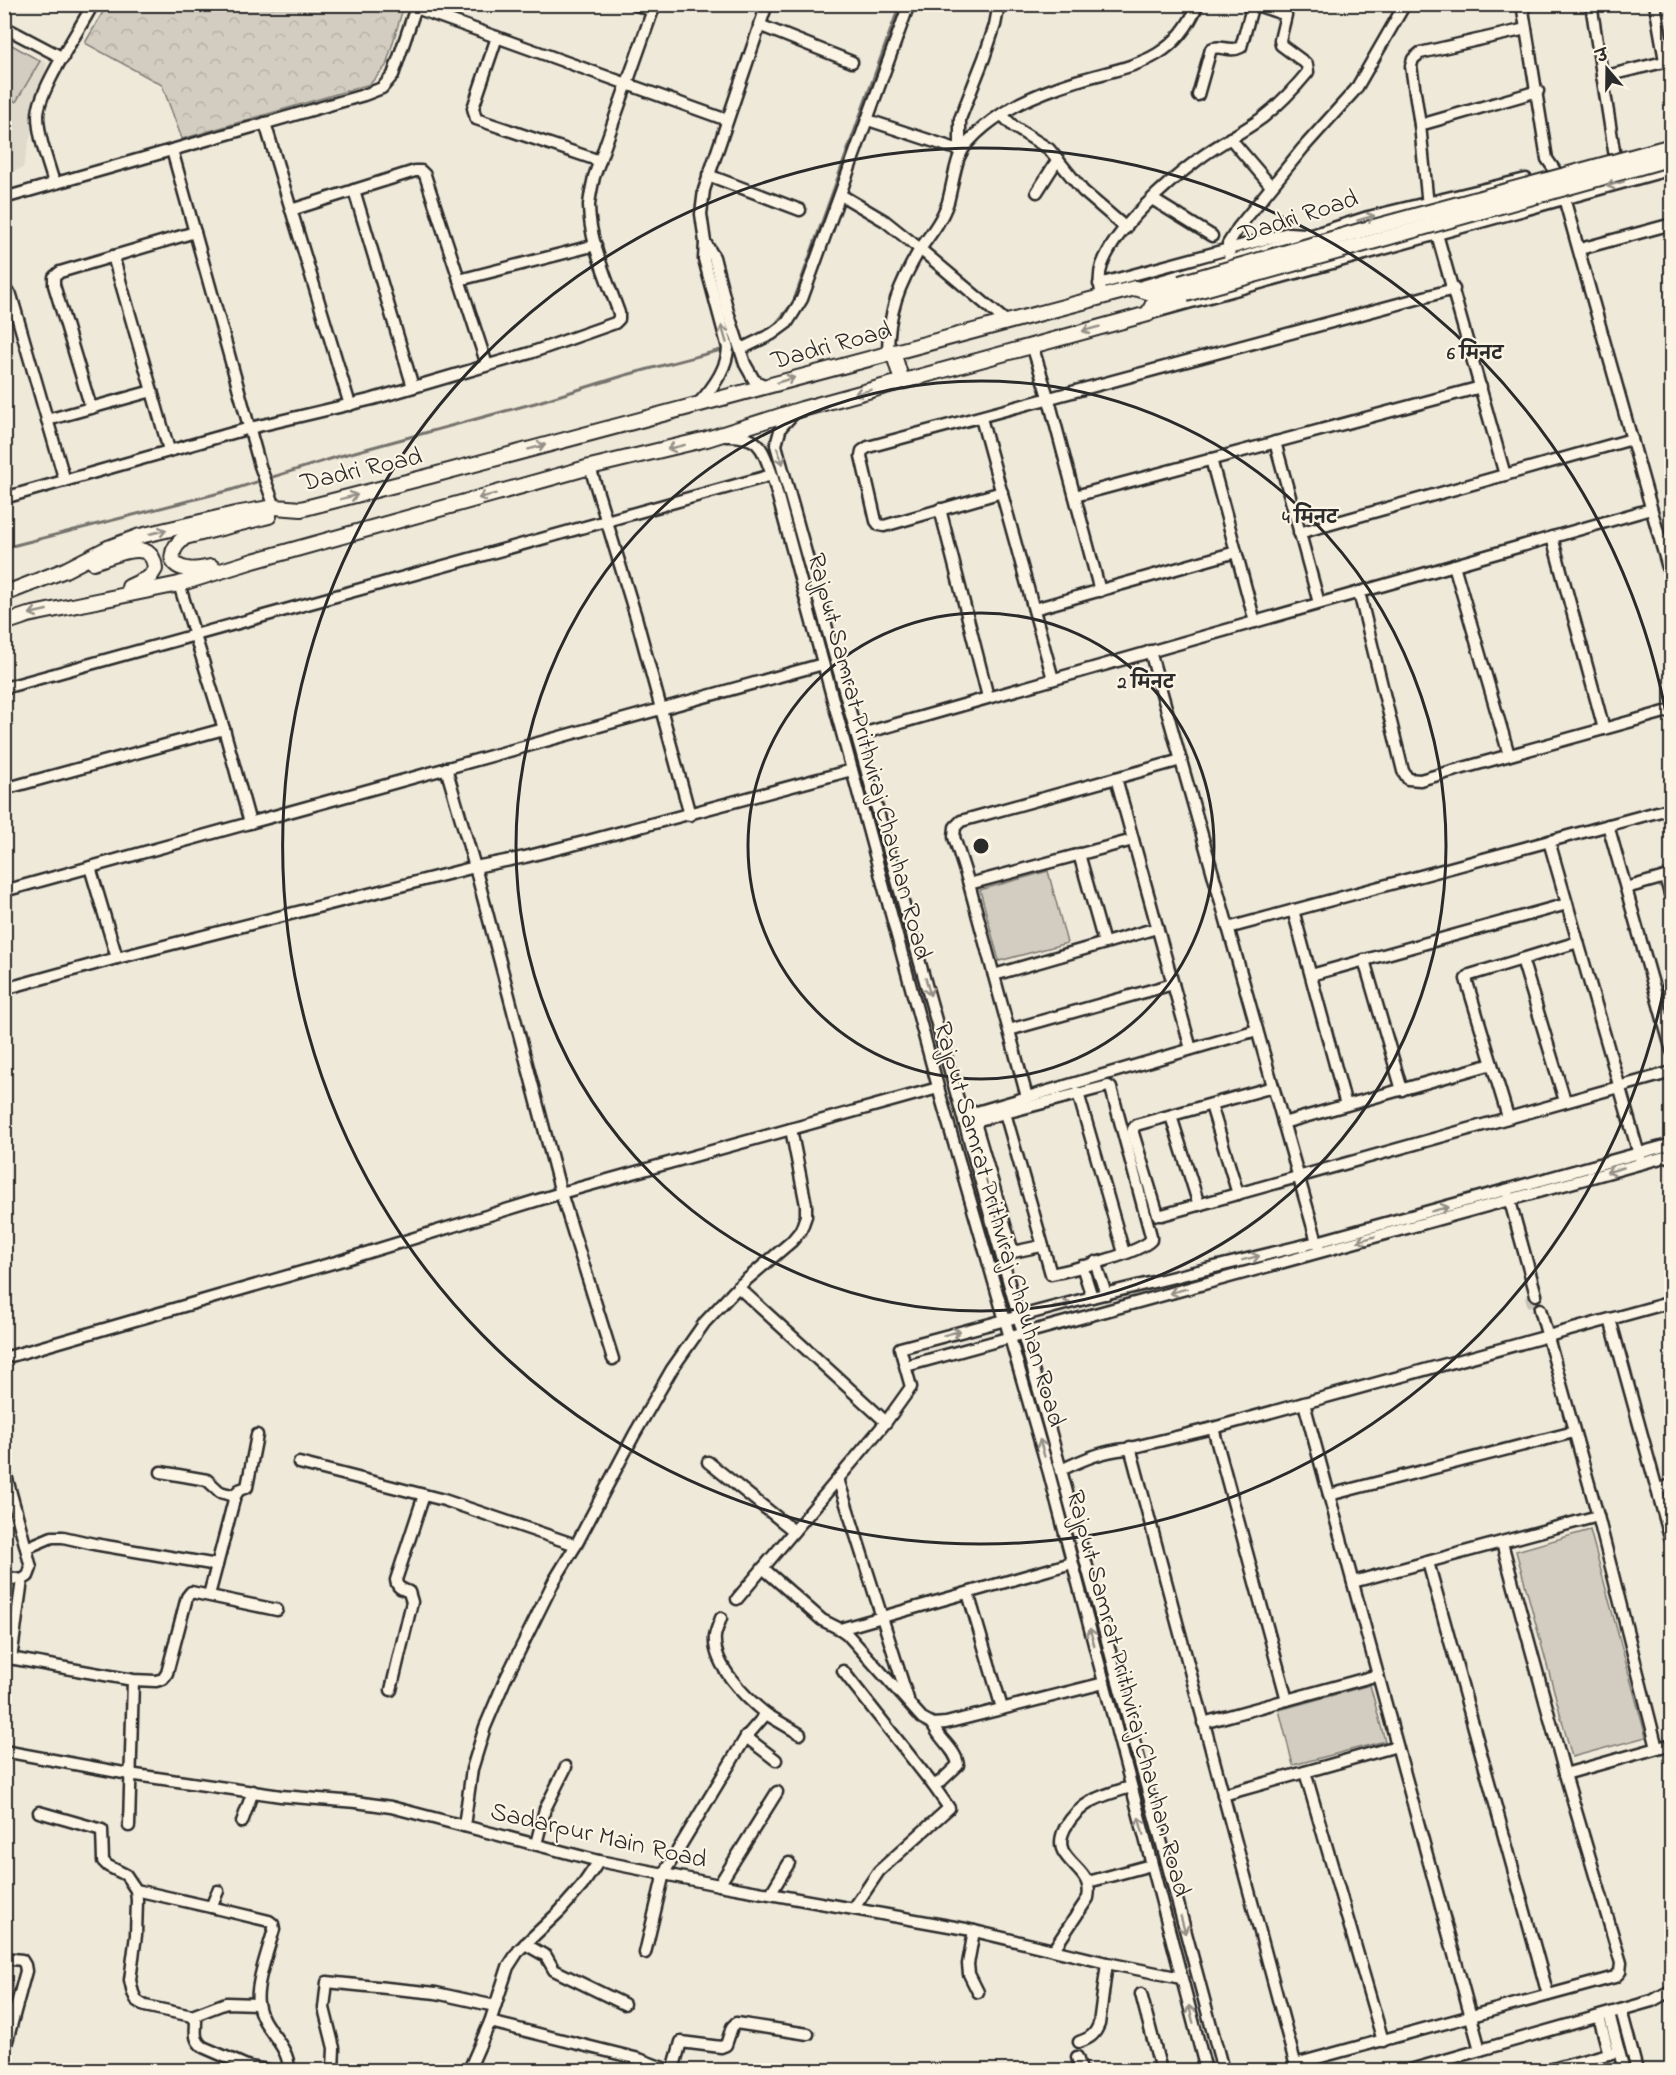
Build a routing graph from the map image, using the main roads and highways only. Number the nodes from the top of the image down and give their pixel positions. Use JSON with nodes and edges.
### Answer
{"nodes":[{"id":1,"x":1671,"y":146,"type":"edge"},
{"id":2,"x":1671,"y":158,"type":"edge"},
{"id":3,"x":1183,"y":289,"type":"junction"},
{"id":4,"x":891,"y":353,"type":"junction"},
{"id":5,"x":902,"y":381,"type":"junction"},
{"id":6,"x":301,"y":508,"type":"junction"},
{"id":7,"x":253,"y":561,"type":"junction"},
{"id":8,"x":65,"y":570,"type":"junction"},
{"id":9,"x":4,"y":594,"type":"edge"},
{"id":10,"x":72,"y":605,"type":"junction"},
{"id":11,"x":4,"y":623,"type":"edge"}],
"edges":[{"from":1,"to":3,"type":"main road","bridge":true},
{"from":2,"to":3,"type":"main road","bridge":true},
{"from":3,"to":4,"type":"main road","name":"Dadri Road"},
{"from":3,"to":5,"type":"main road","name":"Dadri Road","one_way":true},
{"from":4,"to":5,"type":"main road"},
{"from":6,"to":4,"type":"main road","name":"Dadri Road","one_way":true},
{"from":5,"to":7,"type":"main road","name":"Dadri Road","one_way":true},
{"from":6,"to":7,"type":"main road"},
{"from":8,"to":6,"type":"main road","name":"Dadri Road","one_way":true},
{"from":7,"to":10,"type":"main road","name":"Dadri Road"},
{"from":8,"to":9,"type":"main road","name":"Dadri Road"},
{"from":8,"to":10,"type":"main road"},
{"from":10,"to":11,"type":"main road","name":"Dadri Road","one_way":true}]}
